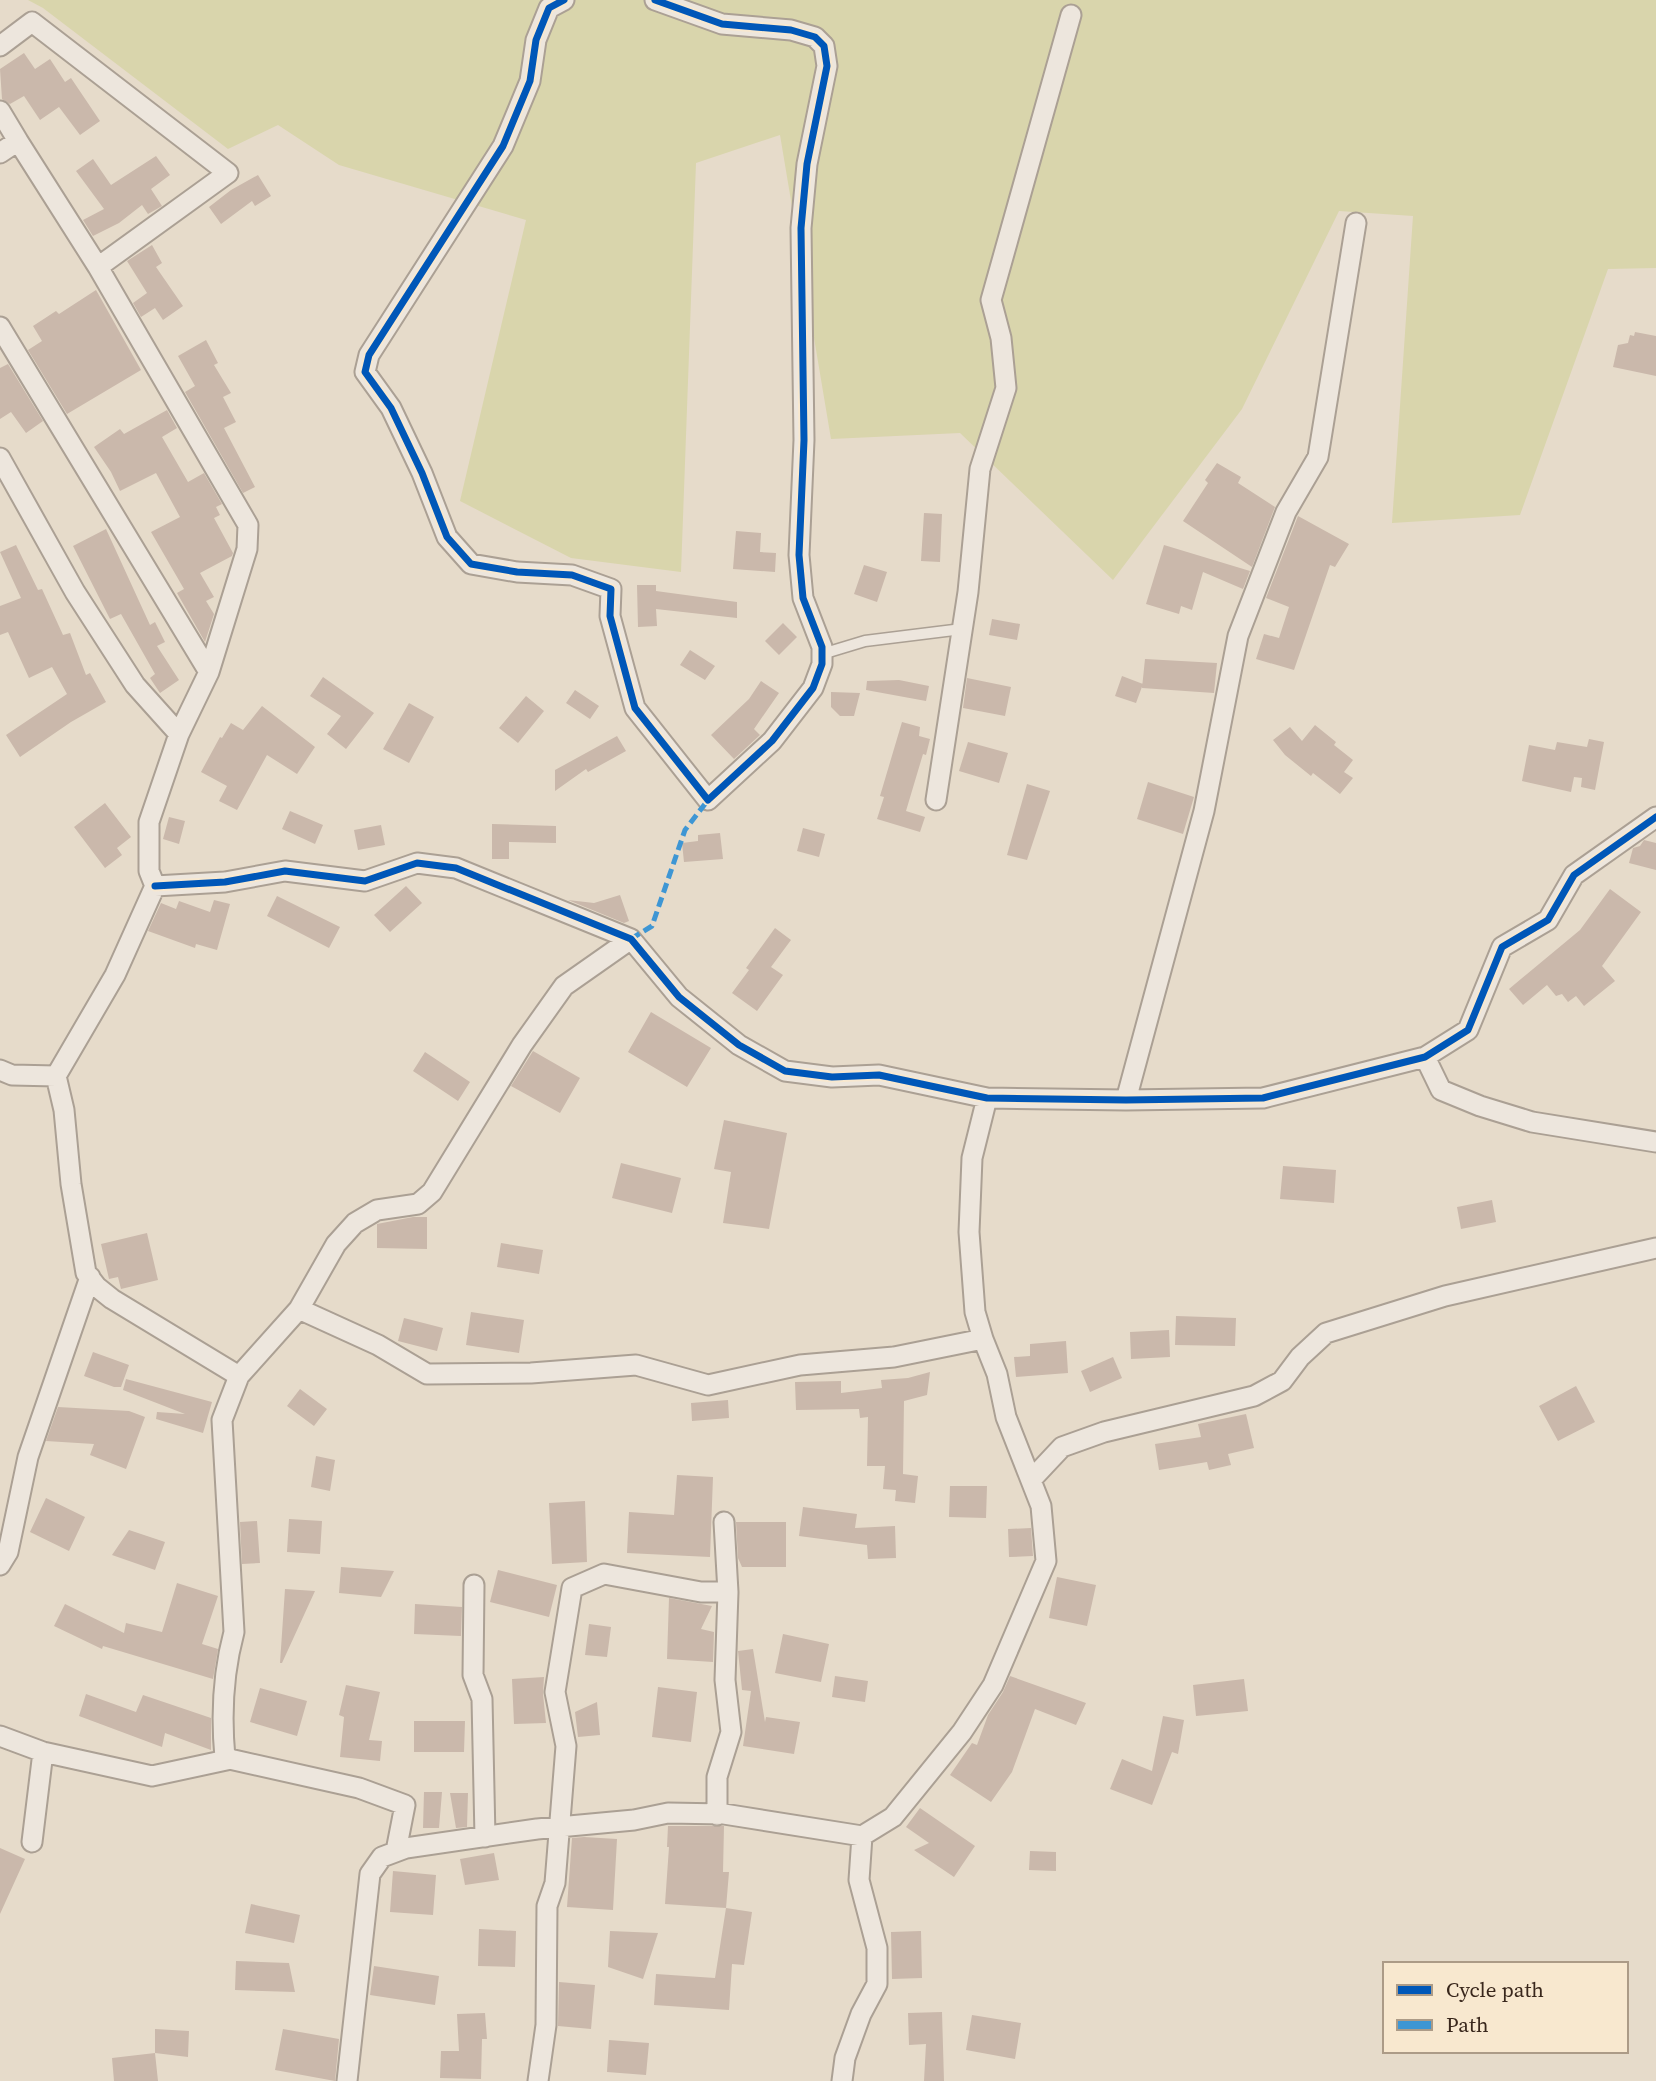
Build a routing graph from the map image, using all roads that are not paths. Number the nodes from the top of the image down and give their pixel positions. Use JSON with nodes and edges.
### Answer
{"nodes":[{"id":1,"x":565,"y":0,"type":"edge"},
{"id":2,"x":655,"y":0,"type":"edge"},
{"id":3,"x":1071,"y":16,"type":"dead end"},
{"id":4,"x":0,"y":46,"type":"edge"},
{"id":5,"x":0,"y":111,"type":"edge"},
{"id":6,"x":18,"y":141,"type":"junction"},
{"id":7,"x":0,"y":153,"type":"edge"},
{"id":8,"x":1356,"y":223,"type":"dead end"},
{"id":9,"x":98,"y":267,"type":"junction"},
{"id":10,"x":0,"y":327,"type":"edge"},
{"id":11,"x":0,"y":458,"type":"edge"},
{"id":12,"x":962,"y":629,"type":"junction"},
{"id":13,"x":822,"y":654,"type":"junction"},
{"id":14,"x":209,"y":672,"type":"junction"},
{"id":15,"x":179,"y":734,"type":"junction"},
{"id":16,"x":936,"y":800,"type":"dead end"},
{"id":17,"x":1656,"y":817,"type":"edge"},
{"id":18,"x":155,"y":886,"type":"junction"},
{"id":19,"x":631,"y":939,"type":"junction"},
{"id":20,"x":1425,"y":1057,"type":"junction"},
{"id":21,"x":0,"y":1070,"type":"edge"},
{"id":22,"x":56,"y":1076,"type":"junction"},
{"id":23,"x":987,"y":1098,"type":"junction"},
{"id":24,"x":1126,"y":1100,"type":"junction"},
{"id":25,"x":1656,"y":1142,"type":"edge"},
{"id":26,"x":1656,"y":1248,"type":"edge"},
{"id":27,"x":90,"y":1277,"type":"junction"},
{"id":28,"x":299,"y":1309,"type":"junction"},
{"id":29,"x":983,"y":1339,"type":"junction"},
{"id":30,"x":239,"y":1376,"type":"junction"},
{"id":31,"x":1031,"y":1480,"type":"junction"},
{"id":32,"x":724,"y":1522,"type":"dead end"},
{"id":33,"x":0,"y":1565,"type":"edge"},
{"id":34,"x":474,"y":1584,"type":"dead end"},
{"id":35,"x":728,"y":1592,"type":"junction"},
{"id":36,"x":0,"y":1736,"type":"edge"},
{"id":37,"x":43,"y":1752,"type":"junction"},
{"id":38,"x":231,"y":1759,"type":"junction"},
{"id":39,"x":717,"y":1815,"type":"junction"},
{"id":40,"x":558,"y":1827,"type":"junction"},
{"id":41,"x":862,"y":1836,"type":"junction"},
{"id":42,"x":485,"y":1837,"type":"junction"},
{"id":43,"x":33,"y":1842,"type":"dead end"},
{"id":44,"x":396,"y":1851,"type":"junction"},
{"id":45,"x":346,"y":2081,"type":"edge"},
{"id":46,"x":538,"y":2081,"type":"edge"},
{"id":47,"x":842,"y":2081,"type":"edge"}],
"edges":[{"from":1,"to":13,"type":"street"},
{"from":2,"to":13,"type":"street"},
{"from":3,"to":12,"type":"street"},
{"from":4,"to":9,"type":"street"},
{"from":5,"to":6,"type":"street"},
{"from":6,"to":7,"type":"street"},
{"from":6,"to":9,"type":"street"},
{"from":8,"to":24,"type":"street"},
{"from":9,"to":14,"type":"street"},
{"from":10,"to":14,"type":"street"},
{"from":11,"to":15,"type":"street"},
{"from":12,"to":13,"type":"lane"},
{"from":12,"to":16,"type":"street"},
{"from":14,"to":15,"type":"street"},
{"from":15,"to":18,"type":"street"},
{"from":17,"to":20,"type":"street"},
{"from":18,"to":19,"type":"street"},
{"from":18,"to":22,"type":"street"},
{"from":19,"to":23,"type":"street"},
{"from":19,"to":28,"type":"street"},
{"from":20,"to":24,"type":"street"},
{"from":20,"to":25,"type":"street"},
{"from":21,"to":22,"type":"street"},
{"from":22,"to":27,"type":"street"},
{"from":23,"to":24,"type":"street"},
{"from":23,"to":29,"type":"street"},
{"from":26,"to":31,"type":"street"},
{"from":27,"to":30,"type":"street"},
{"from":27,"to":33,"type":"street"},
{"from":28,"to":29,"type":"street"},
{"from":28,"to":30,"type":"street"},
{"from":29,"to":31,"type":"street"},
{"from":30,"to":38,"type":"street"},
{"from":31,"to":41,"type":"street"},
{"from":32,"to":35,"type":"street"},
{"from":34,"to":42,"type":"street"},
{"from":35,"to":39,"type":"street"},
{"from":35,"to":40,"type":"street"},
{"from":36,"to":37,"type":"street"},
{"from":37,"to":38,"type":"street"},
{"from":37,"to":43,"type":"street"},
{"from":38,"to":44,"type":"street"},
{"from":39,"to":40,"type":"street"},
{"from":39,"to":41,"type":"street"},
{"from":40,"to":42,"type":"street"},
{"from":40,"to":46,"type":"street"},
{"from":41,"to":47,"type":"street"},
{"from":42,"to":44,"type":"street"},
{"from":44,"to":45,"type":"street"}]}
